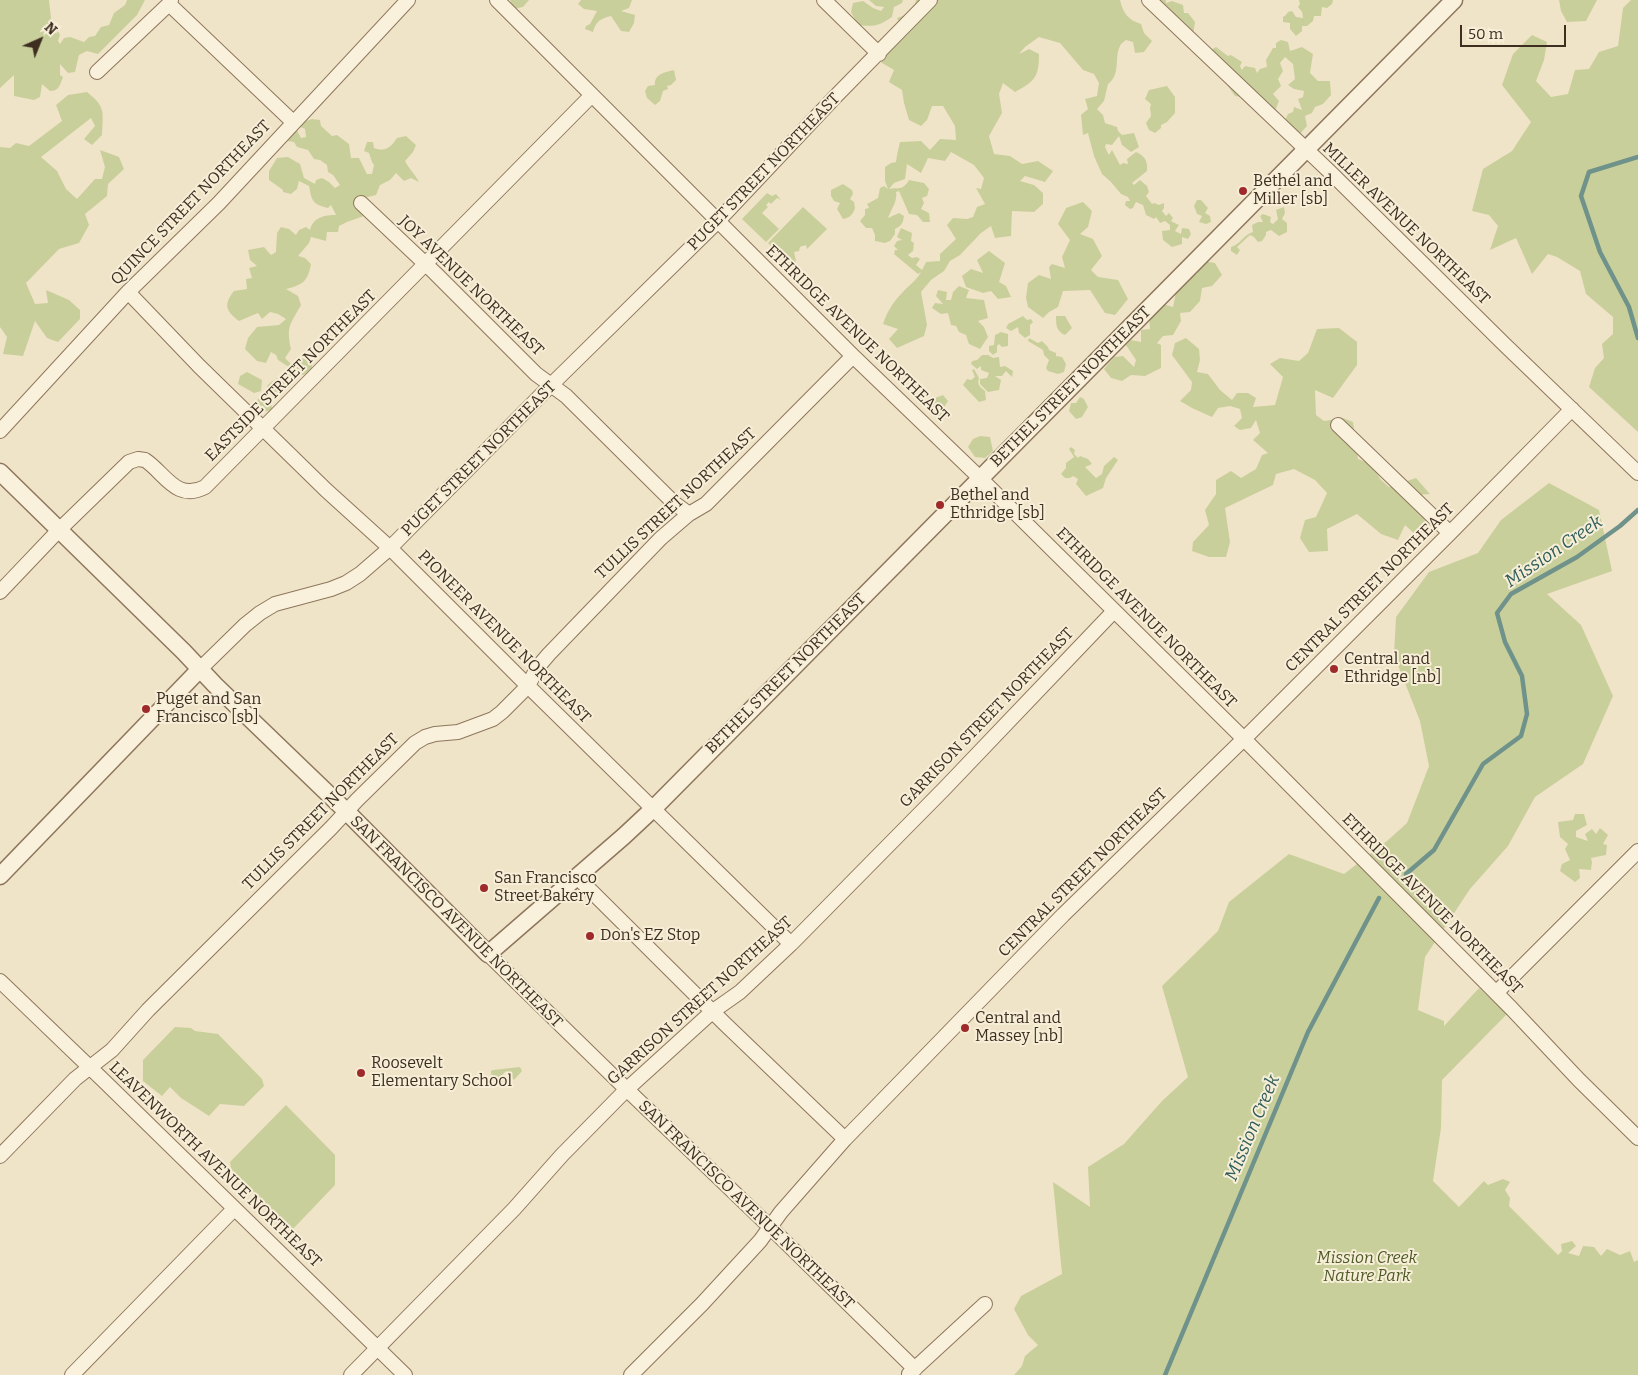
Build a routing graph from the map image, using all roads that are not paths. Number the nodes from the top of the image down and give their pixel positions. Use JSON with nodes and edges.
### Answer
{"nodes":[{"id":1,"x":408,"y":0,"type":"edge"},
{"id":2,"x":497,"y":0,"type":"edge"},
{"id":3,"x":824,"y":0,"type":"edge"},
{"id":4,"x":930,"y":0,"type":"edge"},
{"id":5,"x":1149,"y":0,"type":"edge"},
{"id":6,"x":1454,"y":0,"type":"edge"},
{"id":7,"x":170,"y":2,"type":"edge"},
{"id":8,"x":879,"y":54,"type":"junction"},
{"id":9,"x":97,"y":72,"type":"dead end"},
{"id":10,"x":592,"y":95,"type":"junction"},
{"id":11,"x":293,"y":122,"type":"junction"},
{"id":12,"x":1305,"y":150,"type":"junction"},
{"id":13,"x":361,"y":203,"type":"dead end"},
{"id":14,"x":718,"y":221,"type":"junction"},
{"id":15,"x":425,"y":264,"type":"junction"},
{"id":16,"x":128,"y":292,"type":"junction"},
{"id":17,"x":853,"y":356,"type":"junction"},
{"id":18,"x":551,"y":385,"type":"junction"},
{"id":19,"x":1572,"y":409,"type":"junction"},
{"id":20,"x":1338,"y":424,"type":"dead end"},
{"id":21,"x":263,"y":428,"type":"junction"},
{"id":22,"x":0,"y":431,"type":"edge"},
{"id":23,"x":0,"y":472,"type":"edge"},
{"id":24,"x":1638,"y":473,"type":"edge"},
{"id":25,"x":980,"y":478,"type":"junction"},
{"id":26,"x":689,"y":514,"type":"junction"},
{"id":27,"x":59,"y":530,"type":"junction"},
{"id":28,"x":1450,"y":533,"type":"junction"},
{"id":29,"x":390,"y":548,"type":"junction"},
{"id":30,"x":0,"y":592,"type":"edge"},
{"id":31,"x":1114,"y":611,"type":"junction"},
{"id":32,"x":200,"y":669,"type":"junction"},
{"id":33,"x":528,"y":686,"type":"junction"},
{"id":34,"x":1244,"y":739,"type":"junction"},
{"id":35,"x":654,"y":808,"type":"junction"},
{"id":36,"x":346,"y":811,"type":"junction"},
{"id":37,"x":1638,"y":851,"type":"edge"},
{"id":38,"x":0,"y":876,"type":"edge"},
{"id":39,"x":576,"y":877,"type":"junction"},
{"id":40,"x":791,"y":944,"type":"junction"},
{"id":41,"x":488,"y":954,"type":"junction"},
{"id":42,"x":0,"y":982,"type":"edge"},
{"id":43,"x":1496,"y":993,"type":"junction"},
{"id":44,"x":713,"y":1011,"type":"junction"},
{"id":45,"x":90,"y":1067,"type":"junction"},
{"id":46,"x":626,"y":1090,"type":"junction"},
{"id":47,"x":1638,"y":1138,"type":"edge"},
{"id":48,"x":844,"y":1139,"type":"junction"},
{"id":49,"x":0,"y":1156,"type":"edge"},
{"id":50,"x":234,"y":1209,"type":"junction"},
{"id":51,"x":770,"y":1227,"type":"junction"},
{"id":52,"x":985,"y":1304,"type":"dead end"},
{"id":53,"x":378,"y":1348,"type":"junction"},
{"id":54,"x":912,"y":1372,"type":"edge"},
{"id":55,"x":72,"y":1375,"type":"edge"},
{"id":56,"x":351,"y":1375,"type":"edge"},
{"id":57,"x":405,"y":1375,"type":"edge"},
{"id":58,"x":631,"y":1375,"type":"edge"}],
"edges":[{"from":1,"to":11,"type":"street","name":"QUINCE STREET NORTHEAST"},
{"from":2,"to":10,"type":"street","name":"ETHRIDGE AVENUE NORTHEAST"},
{"from":3,"to":8,"type":"street"},
{"from":4,"to":8,"type":"street","name":"PUGET STREET NORTHEAST"},
{"from":5,"to":12,"type":"street","name":"MILLER AVENUE NORTHEAST"},
{"from":6,"to":12,"type":"street","name":"BETHEL STREET NORTHEAST"},
{"from":7,"to":9,"type":"street"},
{"from":7,"to":11,"type":"street"},
{"from":8,"to":14,"type":"street","name":"PUGET STREET NORTHEAST"},
{"from":10,"to":14,"type":"street","name":"ETHRIDGE AVENUE NORTHEAST"},
{"from":10,"to":15,"type":"street","name":"EASTSIDE STREET NORTHEAST"},
{"from":11,"to":16,"type":"street","name":"QUINCE STREET NORTHEAST"},
{"from":12,"to":19,"type":"street","name":"MILLER AVENUE NORTHEAST"},
{"from":12,"to":25,"type":"street","name":"BETHEL STREET NORTHEAST"},
{"from":13,"to":15,"type":"street","name":"JOY AVENUE NORTHEAST"},
{"from":14,"to":17,"type":"street","name":"ETHRIDGE AVENUE NORTHEAST"},
{"from":14,"to":18,"type":"street","name":"PUGET STREET NORTHEAST"},
{"from":15,"to":18,"type":"street","name":"JOY AVENUE NORTHEAST"},
{"from":15,"to":21,"type":"street","name":"EASTSIDE STREET NORTHEAST"},
{"from":16,"to":21,"type":"street","name":"PIONEER AVENUE NORTHEAST"},
{"from":16,"to":22,"type":"street","name":"QUINCE STREET NORTHEAST"},
{"from":17,"to":25,"type":"street","name":"ETHRIDGE AVENUE NORTHEAST"},
{"from":17,"to":26,"type":"street","name":"TULLIS STREET NORTHEAST"},
{"from":18,"to":26,"type":"street","name":"JOY AVENUE NORTHEAST"},
{"from":18,"to":29,"type":"street","name":"PUGET STREET NORTHEAST"},
{"from":19,"to":24,"type":"street","name":"MILLER AVENUE NORTHEAST"},
{"from":19,"to":28,"type":"street","name":"CENTRAL STREET NORTHEAST"},
{"from":20,"to":28,"type":"street"},
{"from":21,"to":27,"type":"street","name":"EASTSIDE STREET NORTHEAST"},
{"from":21,"to":29,"type":"street","name":"PIONEER AVENUE NORTHEAST"},
{"from":23,"to":27,"type":"street","name":"SAN FRANCISCO AVENUE NORTHEAST"},
{"from":25,"to":31,"type":"street","name":"ETHRIDGE AVENUE NORTHEAST"},
{"from":25,"to":35,"type":"street","name":"BETHEL STREET NORTHEAST"},
{"from":26,"to":33,"type":"street","name":"TULLIS STREET NORTHEAST"},
{"from":27,"to":30,"type":"street","name":"EASTSIDE STREET NORTHEAST"},
{"from":27,"to":32,"type":"street","name":"SAN FRANCISCO AVENUE NORTHEAST"},
{"from":28,"to":34,"type":"street","name":"CENTRAL STREET NORTHEAST"},
{"from":29,"to":32,"type":"street","name":"PUGET STREET NORTHEAST"},
{"from":29,"to":33,"type":"street","name":"PIONEER AVENUE NORTHEAST"},
{"from":31,"to":34,"type":"street","name":"ETHRIDGE AVENUE NORTHEAST"},
{"from":31,"to":40,"type":"street","name":"GARRISON STREET NORTHEAST"},
{"from":32,"to":36,"type":"street","name":"SAN FRANCISCO AVENUE NORTHEAST"},
{"from":32,"to":38,"type":"street","name":"PUGET STREET NORTHEAST"},
{"from":33,"to":35,"type":"street","name":"PIONEER AVENUE NORTHEAST"},
{"from":33,"to":36,"type":"street","name":"TULLIS STREET NORTHEAST"},
{"from":34,"to":43,"type":"street","name":"ETHRIDGE AVENUE NORTHEAST"},
{"from":34,"to":48,"type":"street","name":"CENTRAL STREET NORTHEAST"},
{"from":35,"to":39,"type":"street","name":"BETHEL STREET NORTHEAST"},
{"from":35,"to":40,"type":"street","name":"PIONEER AVENUE NORTHEAST"},
{"from":36,"to":41,"type":"street","name":"SAN FRANCISCO AVENUE NORTHEAST"},
{"from":36,"to":45,"type":"street","name":"TULLIS STREET NORTHEAST"},
{"from":37,"to":43,"type":"street"},
{"from":39,"to":41,"type":"street","name":"BETHEL STREET NORTHEAST"},
{"from":39,"to":44,"type":"street"},
{"from":40,"to":44,"type":"street","name":"GARRISON STREET NORTHEAST"},
{"from":41,"to":46,"type":"street","name":"SAN FRANCISCO AVENUE NORTHEAST"},
{"from":42,"to":45,"type":"street","name":"LEAVENWORTH AVENUE NORTHEAST"},
{"from":43,"to":47,"type":"street","name":"ETHRIDGE AVENUE NORTHEAST"},
{"from":44,"to":46,"type":"street","name":"GARRISON STREET NORTHEAST"},
{"from":44,"to":48,"type":"street"},
{"from":45,"to":49,"type":"street","name":"TULLIS STREET NORTHEAST"},
{"from":45,"to":50,"type":"street","name":"LEAVENWORTH AVENUE NORTHEAST"},
{"from":46,"to":51,"type":"street","name":"SAN FRANCISCO AVENUE NORTHEAST"},
{"from":46,"to":53,"type":"street","name":"GARRISON STREET NORTHEAST"},
{"from":48,"to":51,"type":"street","name":"CENTRAL STREET NORTHEAST"},
{"from":50,"to":53,"type":"street","name":"LEAVENWORTH AVENUE NORTHEAST"},
{"from":50,"to":55,"type":"street"},
{"from":51,"to":54,"type":"street","name":"SAN FRANCISCO AVENUE NORTHEAST"},
{"from":51,"to":58,"type":"street","name":"CENTRAL STREET NORTHEAST"},
{"from":52,"to":54,"type":"street"},
{"from":53,"to":56,"type":"street","name":"GARRISON STREET NORTHEAST"},
{"from":53,"to":57,"type":"street","name":"LEAVENWORTH AVENUE NORTHEAST"}]}
